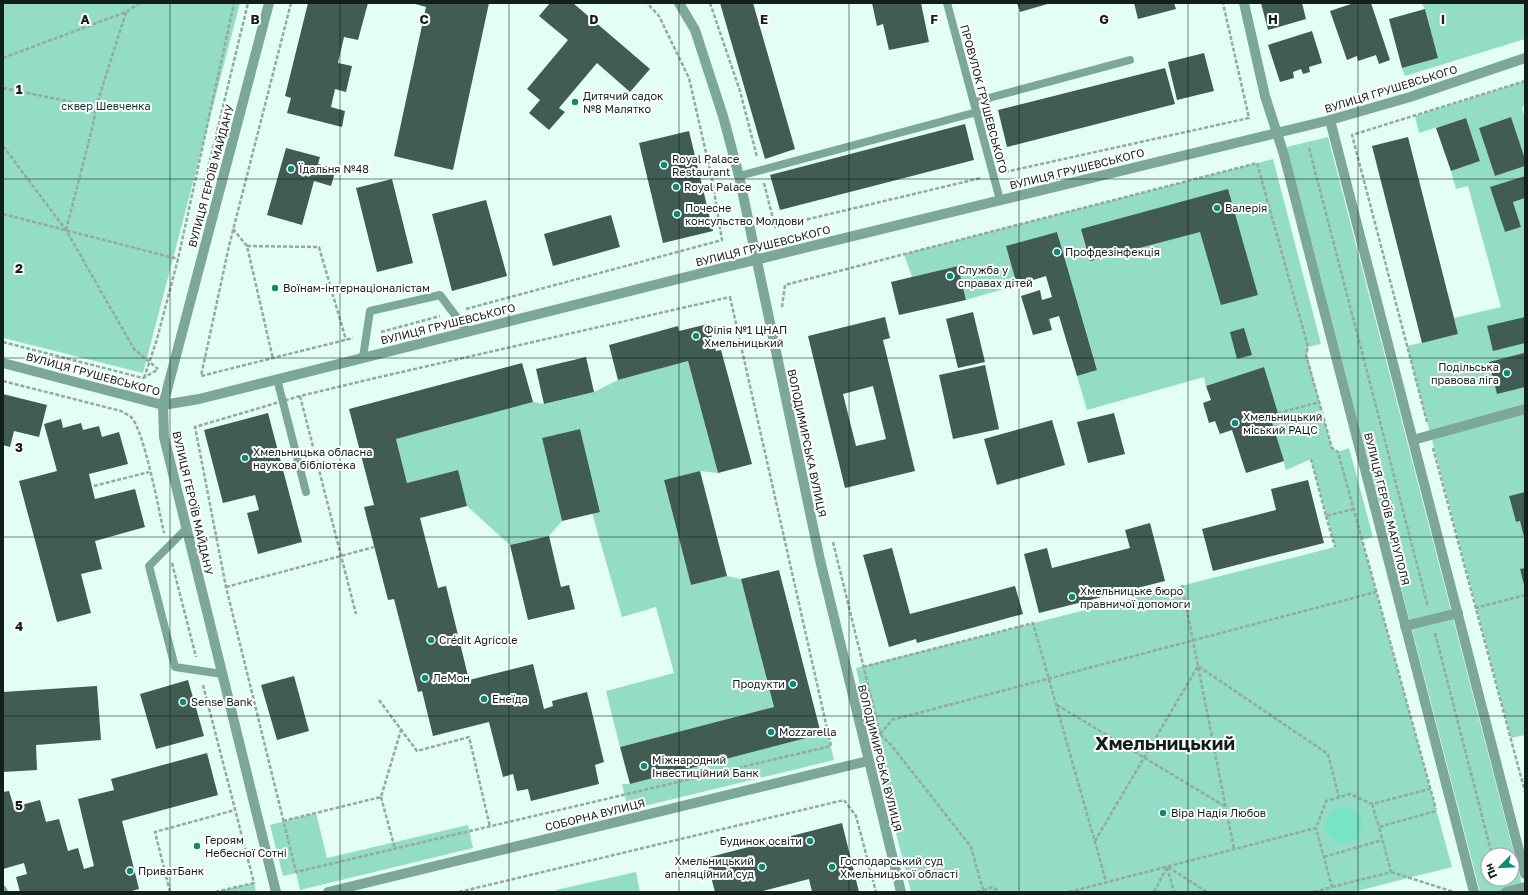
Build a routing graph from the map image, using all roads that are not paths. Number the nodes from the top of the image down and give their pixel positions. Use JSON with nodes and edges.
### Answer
{"nodes":[{"id":1,"x":269,"y":3,"type":"edge"},
{"id":2,"x":679,"y":3,"type":"edge"},
{"id":3,"x":947,"y":3,"type":"edge"},
{"id":4,"x":1244,"y":3,"type":"edge"},
{"id":5,"x":1525,"y":58,"type":"edge"},
{"id":6,"x":1130,"y":60,"type":"dead end"},
{"id":7,"x":974,"y":102,"type":"junction"},
{"id":8,"x":977,"y":112,"type":"junction"},
{"id":9,"x":1330,"y":120,"type":"junction"},
{"id":10,"x":1277,"y":133,"type":"junction"},
{"id":11,"x":739,"y":176,"type":"junction"},
{"id":12,"x":1000,"y":200,"type":"junction"},
{"id":13,"x":757,"y":260,"type":"junction"},
{"id":14,"x":467,"y":331,"type":"junction"},
{"id":15,"x":363,"y":357,"type":"junction"},
{"id":16,"x":3,"y":363,"type":"edge"},
{"id":17,"x":277,"y":379,"type":"junction"},
{"id":18,"x":163,"y":405,"type":"junction"},
{"id":19,"x":1525,"y":410,"type":"edge"},
{"id":20,"x":1413,"y":440,"type":"junction"},
{"id":21,"x":306,"y":492,"type":"dead end"},
{"id":22,"x":186,"y":529,"type":"junction"},
{"id":23,"x":1458,"y":613,"type":"junction"},
{"id":24,"x":1405,"y":626,"type":"junction"},
{"id":25,"x":222,"y":674,"type":"junction"},
{"id":26,"x":868,"y":761,"type":"junction"},
{"id":27,"x":1525,"y":874,"type":"edge"},
{"id":28,"x":1525,"y":887,"type":"edge"},
{"id":29,"x":276,"y":892,"type":"edge"},
{"id":30,"x":328,"y":892,"type":"edge"},
{"id":31,"x":901,"y":892,"type":"edge"},
{"id":32,"x":1474,"y":892,"type":"edge"},
{"id":33,"x":1506,"y":892,"type":"edge"}],
"edges":[{"from":1,"to":18,"type":"street","name":"ВУЛИЦЯ ГЕРОЇВ МАЙДАНУ"},
{"from":2,"to":11,"type":"street","name":"ВОЛОДИМИРСЬКА ВУЛИЦЯ"},
{"from":3,"to":7,"type":"lane","name":"ПРОВУЛОК ГРУШЕВСЬКОГО"},
{"from":4,"to":10,"type":"street","name":"ВУЛИЦЯ ГЕРОЇВ МАРІУПОЛЯ"},
{"from":5,"to":9,"type":"street","name":"ВУЛИЦЯ ГРУШЕВСЬКОГО"},
{"from":6,"to":7,"type":"lane"},
{"from":7,"to":8,"type":"lane","name":"ПРОВУЛОК ГРУШЕВСЬКОГО"},
{"from":8,"to":11,"type":"lane"},
{"from":8,"to":12,"type":"lane","name":"ПРОВУЛОК ГРУШЕВСЬКОГО"},
{"from":9,"to":10,"type":"street","name":"ВУЛИЦЯ ГРУШЕВСЬКОГО"},
{"from":9,"to":20,"type":"street"},
{"from":10,"to":12,"type":"street","name":"ВУЛИЦЯ ГРУШЕВСЬКОГО"},
{"from":10,"to":24,"type":"street","name":"ВУЛИЦЯ ГЕРОЇВ МАРІУПОЛЯ"},
{"from":11,"to":13,"type":"street","name":"ВОЛОДИМИРСЬКА ВУЛИЦЯ"},
{"from":12,"to":13,"type":"street","name":"ВУЛИЦЯ ГРУШЕВСЬКОГО"},
{"from":13,"to":14,"type":"street","name":"ВУЛИЦЯ ГРУШЕВСЬКОГО"},
{"from":13,"to":26,"type":"street","name":"ВОЛОДИМИРСЬКА ВУЛИЦЯ"},
{"from":14,"to":15,"type":"street","name":"ВУЛИЦЯ ГРУШЕВСЬКОГО"},
{"from":14,"to":15,"type":"lane"},
{"from":15,"to":17,"type":"street","name":"ВУЛИЦЯ ГРУШЕВСЬКОГО"},
{"from":16,"to":18,"type":"street","name":"ВУЛИЦЯ ГРУШЕВСЬКОГО"},
{"from":17,"to":18,"type":"street","name":"ВУЛИЦЯ ГРУШЕВСЬКОГО"},
{"from":17,"to":21,"type":"lane"},
{"from":18,"to":22,"type":"street","name":"ВУЛИЦЯ ГЕРОЇВ МАЙДАНУ"},
{"from":19,"to":20,"type":"street"},
{"from":20,"to":23,"type":"street"},
{"from":22,"to":25,"type":"street","name":"ВУЛИЦЯ ГЕРОЇВ МАЙДАНУ"},
{"from":22,"to":25,"type":"lane"},
{"from":23,"to":24,"type":"street"},
{"from":23,"to":27,"type":"street"},
{"from":24,"to":32,"type":"street","name":"ВУЛИЦЯ ГЕРОЇВ МАРІУПОЛЯ"},
{"from":25,"to":29,"type":"street","name":"ВУЛИЦЯ ГЕРОЇВ МАЙДАНУ"},
{"from":26,"to":30,"type":"street","name":"СОБОРНА ВУЛИЦЯ"},
{"from":26,"to":31,"type":"street","name":"ВОЛОДИМИРСЬКА ВУЛИЦЯ"},
{"from":28,"to":33,"type":"street"}]}
